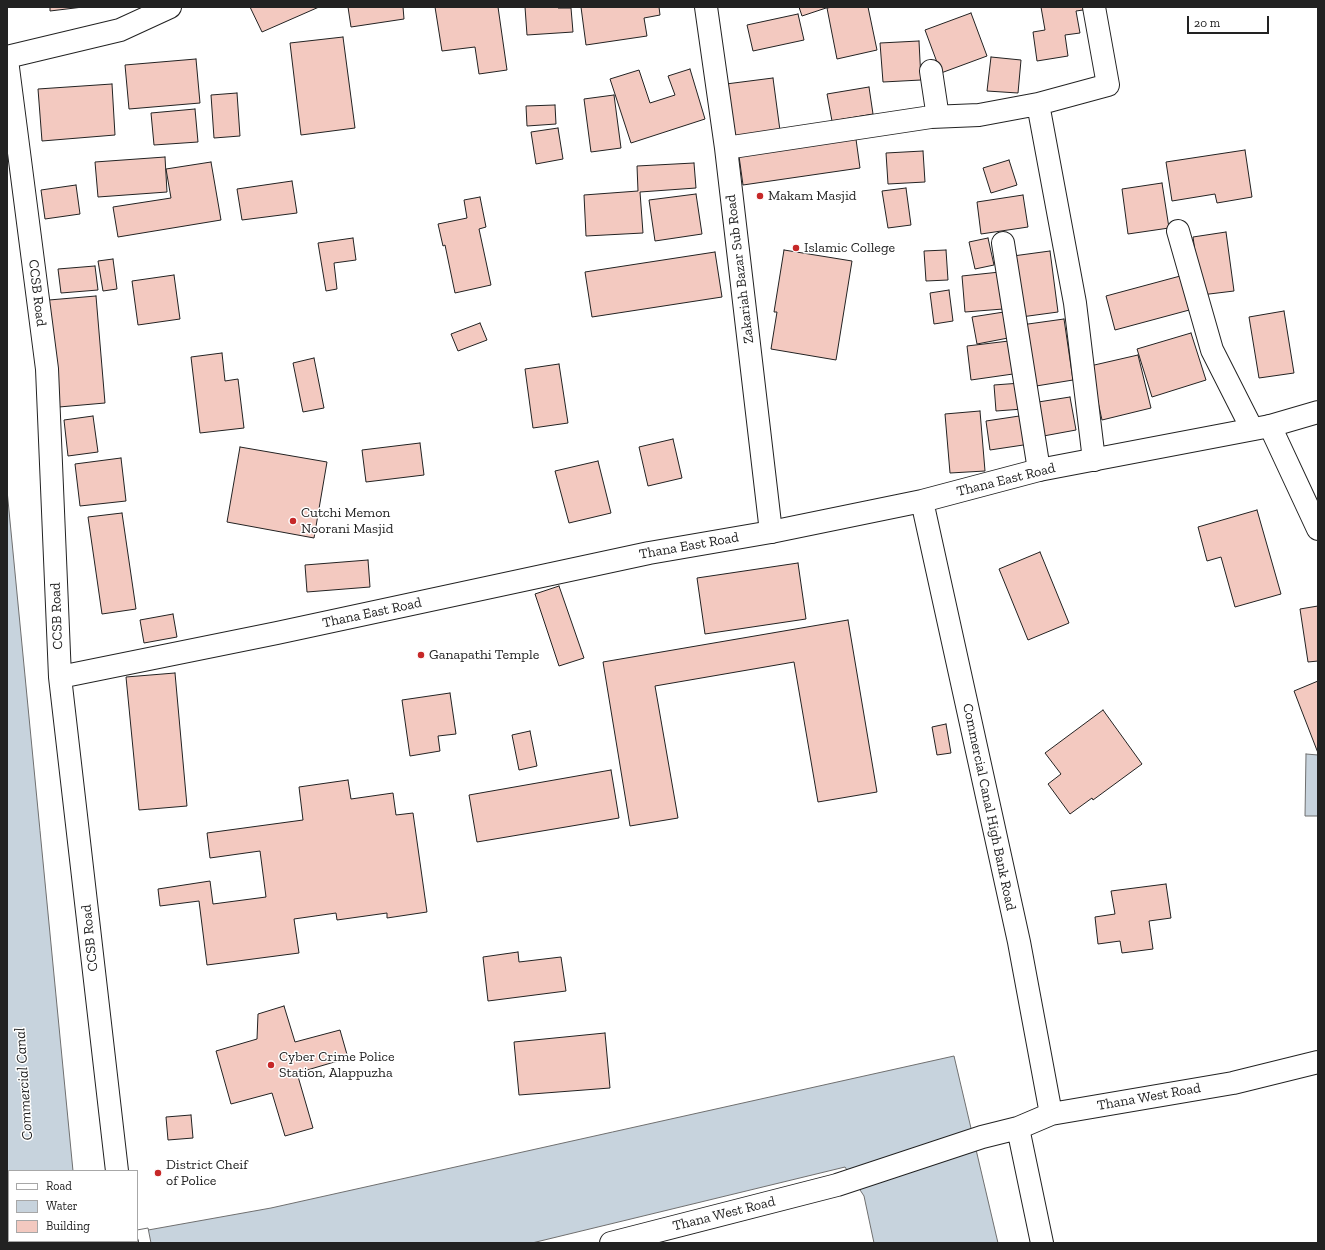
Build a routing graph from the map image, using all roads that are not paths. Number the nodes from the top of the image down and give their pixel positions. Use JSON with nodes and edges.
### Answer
{"nodes":[{"id":1,"x":170,"y":7,"type":"edge"},
{"id":2,"x":706,"y":7,"type":"edge"},
{"id":3,"x":1094,"y":7,"type":"edge"},
{"id":4,"x":7,"y":57,"type":"edge"},
{"id":5,"x":7,"y":60,"type":"edge"},
{"id":6,"x":931,"y":71,"type":"dead end"},
{"id":7,"x":1038,"y":104,"type":"junction"},
{"id":8,"x":931,"y":117,"type":"junction"},
{"id":9,"x":726,"y":148,"type":"junction"},
{"id":10,"x":1178,"y":231,"type":"dead end"},
{"id":11,"x":1003,"y":243,"type":"dead end"},
{"id":12,"x":1318,"y":412,"type":"edge"},
{"id":13,"x":1261,"y":428,"type":"junction"},
{"id":14,"x":1094,"y":460,"type":"junction"},
{"id":15,"x":1039,"y":470,"type":"junction"},
{"id":16,"x":922,"y":501,"type":"junction"},
{"id":17,"x":1318,"y":529,"type":"edge"},
{"id":18,"x":771,"y":532,"type":"junction"},
{"id":19,"x":60,"y":677,"type":"junction"},
{"id":20,"x":1318,"y":1062,"type":"edge"},
{"id":21,"x":1051,"y":1114,"type":"junction"},
{"id":22,"x":1018,"y":1128,"type":"junction"},
{"id":23,"x":117,"y":1170,"type":"edge"},
{"id":24,"x":611,"y":1243,"type":"edge"},
{"id":25,"x":1042,"y":1243,"type":"edge"}],
"edges":[{"from":1,"to":4,"type":"main road"},
{"from":2,"to":9,"type":"main road","name":"Zakariah Bazar Sub Road"},
{"from":3,"to":7,"type":"main road"},
{"from":5,"to":19,"type":"main road","name":"CCSB Road"},
{"from":6,"to":8,"type":"main road"},
{"from":7,"to":8,"type":"main road"},
{"from":7,"to":14,"type":"main road"},
{"from":8,"to":9,"type":"main road"},
{"from":9,"to":18,"type":"main road","name":"Zakariah Bazar Sub Road"},
{"from":10,"to":13,"type":"main road"},
{"from":11,"to":15,"type":"main road"},
{"from":12,"to":13,"type":"main road","name":"Thana East Road"},
{"from":13,"to":14,"type":"main road","name":"Thana East Road"},
{"from":13,"to":17,"type":"main road"},
{"from":14,"to":15,"type":"main road","name":"Thana East Road"},
{"from":15,"to":16,"type":"main road","name":"Thana East Road"},
{"from":16,"to":18,"type":"main road","name":"Thana East Road"},
{"from":16,"to":21,"type":"main road","name":"Commercial Canal High Bank Road"},
{"from":18,"to":19,"type":"main road","name":"Thana East Road"},
{"from":19,"to":23,"type":"main road","name":"CCSB Road"},
{"from":20,"to":21,"type":"main road","name":"Thana West Road"},
{"from":21,"to":22,"type":"main road","name":"Thana West Road"},
{"from":22,"to":24,"type":"main road","name":"Thana West Road"},
{"from":22,"to":25,"type":"main road"}]}
